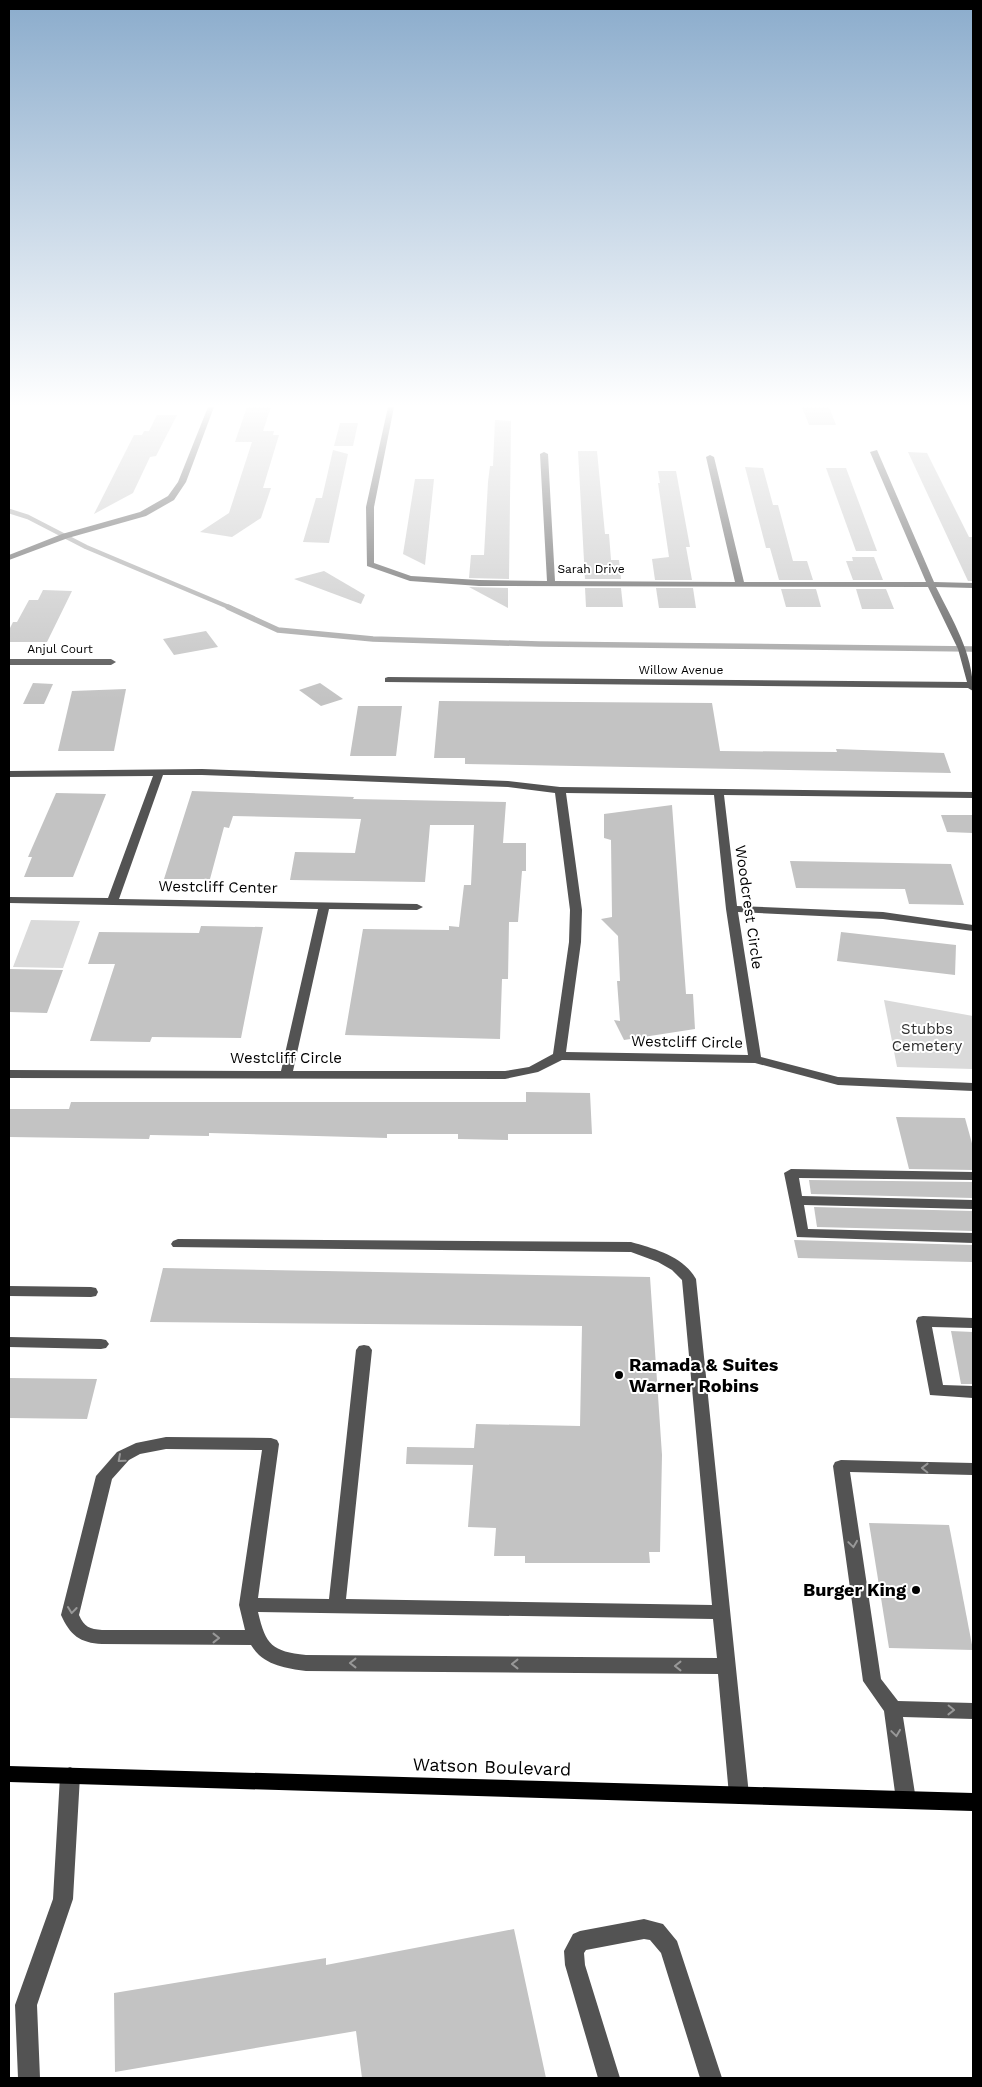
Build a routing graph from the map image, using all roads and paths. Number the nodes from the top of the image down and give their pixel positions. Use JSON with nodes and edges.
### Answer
{"nodes":[{"id":1,"x":160,"y":504,"type":"edge"},
{"id":2,"x":371,"y":504,"type":"edge"},
{"id":3,"x":547,"y":504,"type":"edge"},
{"id":4,"x":721,"y":504,"type":"edge"},
{"id":5,"x":897,"y":504,"type":"edge"},
{"id":6,"x":9,"y":558,"type":"edge"},
{"id":7,"x":551,"y":582,"type":"junction"},
{"id":8,"x":740,"y":583,"type":"junction"},
{"id":9,"x":931,"y":584,"type":"junction"},
{"id":10,"x":973,"y":585,"type":"edge"},
{"id":11,"x":9,"y":662,"type":"edge"},
{"id":12,"x":111,"y":662,"type":"dead end"},
{"id":13,"x":388,"y":680,"type":"dead end"},
{"id":14,"x":973,"y":686,"type":"edge"},
{"id":15,"x":159,"y":773,"type":"junction"},
{"id":16,"x":9,"y":774,"type":"edge"},
{"id":17,"x":560,"y":790,"type":"junction"},
{"id":18,"x":719,"y":792,"type":"junction"},
{"id":19,"x":973,"y":795,"type":"edge"},
{"id":20,"x":9,"y":900,"type":"edge"},
{"id":21,"x":112,"y":902,"type":"junction"},
{"id":22,"x":324,"y":905,"type":"junction"},
{"id":23,"x":417,"y":907,"type":"dead end"},
{"id":24,"x":732,"y":909,"type":"junction"},
{"id":25,"x":973,"y":928,"type":"edge"},
{"id":26,"x":559,"y":1056,"type":"junction"},
{"id":27,"x":755,"y":1059,"type":"junction"},
{"id":28,"x":9,"y":1074,"type":"edge"},
{"id":29,"x":286,"y":1075,"type":"junction"},
{"id":30,"x":973,"y":1087,"type":"edge"},
{"id":31,"x":973,"y":1176,"type":"edge"},
{"id":32,"x":796,"y":1200,"type":"junction"},
{"id":33,"x":973,"y":1204,"type":"edge"},
{"id":34,"x":973,"y":1238,"type":"edge"},
{"id":35,"x":178,"y":1244,"type":"dead end"},
{"id":36,"x":9,"y":1291,"type":"edge"},
{"id":37,"x":91,"y":1292,"type":"dead end"},
{"id":38,"x":973,"y":1323,"type":"edge"},
{"id":39,"x":9,"y":1342,"type":"edge"},
{"id":40,"x":102,"y":1344,"type":"dead end"},
{"id":41,"x":364,"y":1350,"type":"dead end"},
{"id":42,"x":973,"y":1392,"type":"edge"},
{"id":43,"x":973,"y":1469,"type":"edge"},
{"id":44,"x":248,"y":1605,"type":"junction"},
{"id":45,"x":338,"y":1606,"type":"junction"},
{"id":46,"x":721,"y":1612,"type":"junction"},
{"id":47,"x":255,"y":1638,"type":"junction"},
{"id":48,"x":726,"y":1666,"type":"junction"},
{"id":49,"x":893,"y":1709,"type":"junction"},
{"id":50,"x":973,"y":1711,"type":"edge"},
{"id":51,"x":9,"y":1774,"type":"edge"},
{"id":52,"x":70,"y":1776,"type":"junction"},
{"id":53,"x":739,"y":1795,"type":"junction"},
{"id":54,"x":906,"y":1800,"type":"junction"},
{"id":55,"x":973,"y":1802,"type":"edge"},
{"id":56,"x":29,"y":2078,"type":"edge"},
{"id":57,"x":608,"y":2078,"type":"edge"},
{"id":58,"x":711,"y":2078,"type":"edge"}],
"edges":[{"from":1,"to":6,"type":"street"},
{"from":2,"to":7,"type":"street","name":"Sarah Drive"},
{"from":3,"to":7,"type":"street"},
{"from":4,"to":8,"type":"street"},
{"from":5,"to":9,"type":"street"},
{"from":7,"to":8,"type":"street","name":"Sarah Drive"},
{"from":8,"to":9,"type":"street","name":"Sarah Drive"},
{"from":9,"to":10,"type":"street","name":"Sarah Drive"},
{"from":9,"to":14,"type":"street"},
{"from":11,"to":12,"type":"street","name":"Anjul Court"},
{"from":13,"to":14,"type":"street","name":"Willow Avenue"},
{"from":15,"to":16,"type":"street"},
{"from":15,"to":17,"type":"street"},
{"from":15,"to":21,"type":"street"},
{"from":17,"to":18,"type":"street"},
{"from":17,"to":26,"type":"street"},
{"from":18,"to":19,"type":"street"},
{"from":18,"to":24,"type":"street","name":"Woodcrest Circle"},
{"from":20,"to":21,"type":"street","name":"Westcliff Center"},
{"from":21,"to":22,"type":"street","name":"Westcliff Center"},
{"from":22,"to":23,"type":"street","name":"Westcliff Center"},
{"from":22,"to":29,"type":"street"},
{"from":24,"to":25,"type":"street"},
{"from":24,"to":27,"type":"street","name":"Woodcrest Circle"},
{"from":26,"to":27,"type":"street","name":"Westcliff Circle"},
{"from":26,"to":29,"type":"street","name":"Westcliff Circle"},
{"from":27,"to":30,"type":"street"},
{"from":28,"to":29,"type":"street","name":"Westcliff Circle"},
{"from":31,"to":32,"type":"street"},
{"from":32,"to":33,"type":"street"},
{"from":32,"to":34,"type":"street"},
{"from":35,"to":46,"type":"street"},
{"from":36,"to":37,"type":"street"},
{"from":38,"to":42,"type":"street"},
{"from":39,"to":40,"type":"street"},
{"from":41,"to":45,"type":"street"},
{"from":43,"to":49,"type":"street","one_way":true},
{"from":44,"to":45,"type":"street"},
{"from":44,"to":47,"type":"street"},
{"from":44,"to":47,"type":"street","one_way":true},
{"from":45,"to":46,"type":"street"},
{"from":46,"to":48,"type":"street"},
{"from":48,"to":47,"type":"street","one_way":true},
{"from":48,"to":53,"type":"street"},
{"from":49,"to":50,"type":"street","one_way":true},
{"from":49,"to":54,"type":"street","one_way":true},
{"from":51,"to":52,"type":"main road","name":"Watson Boulevard"},
{"from":52,"to":53,"type":"main road","name":"Watson Boulevard"},
{"from":52,"to":56,"type":"street"},
{"from":53,"to":54,"type":"main road","name":"Watson Boulevard"},
{"from":54,"to":55,"type":"main road","name":"Watson Boulevard"},
{"from":57,"to":58,"type":"street"}]}
